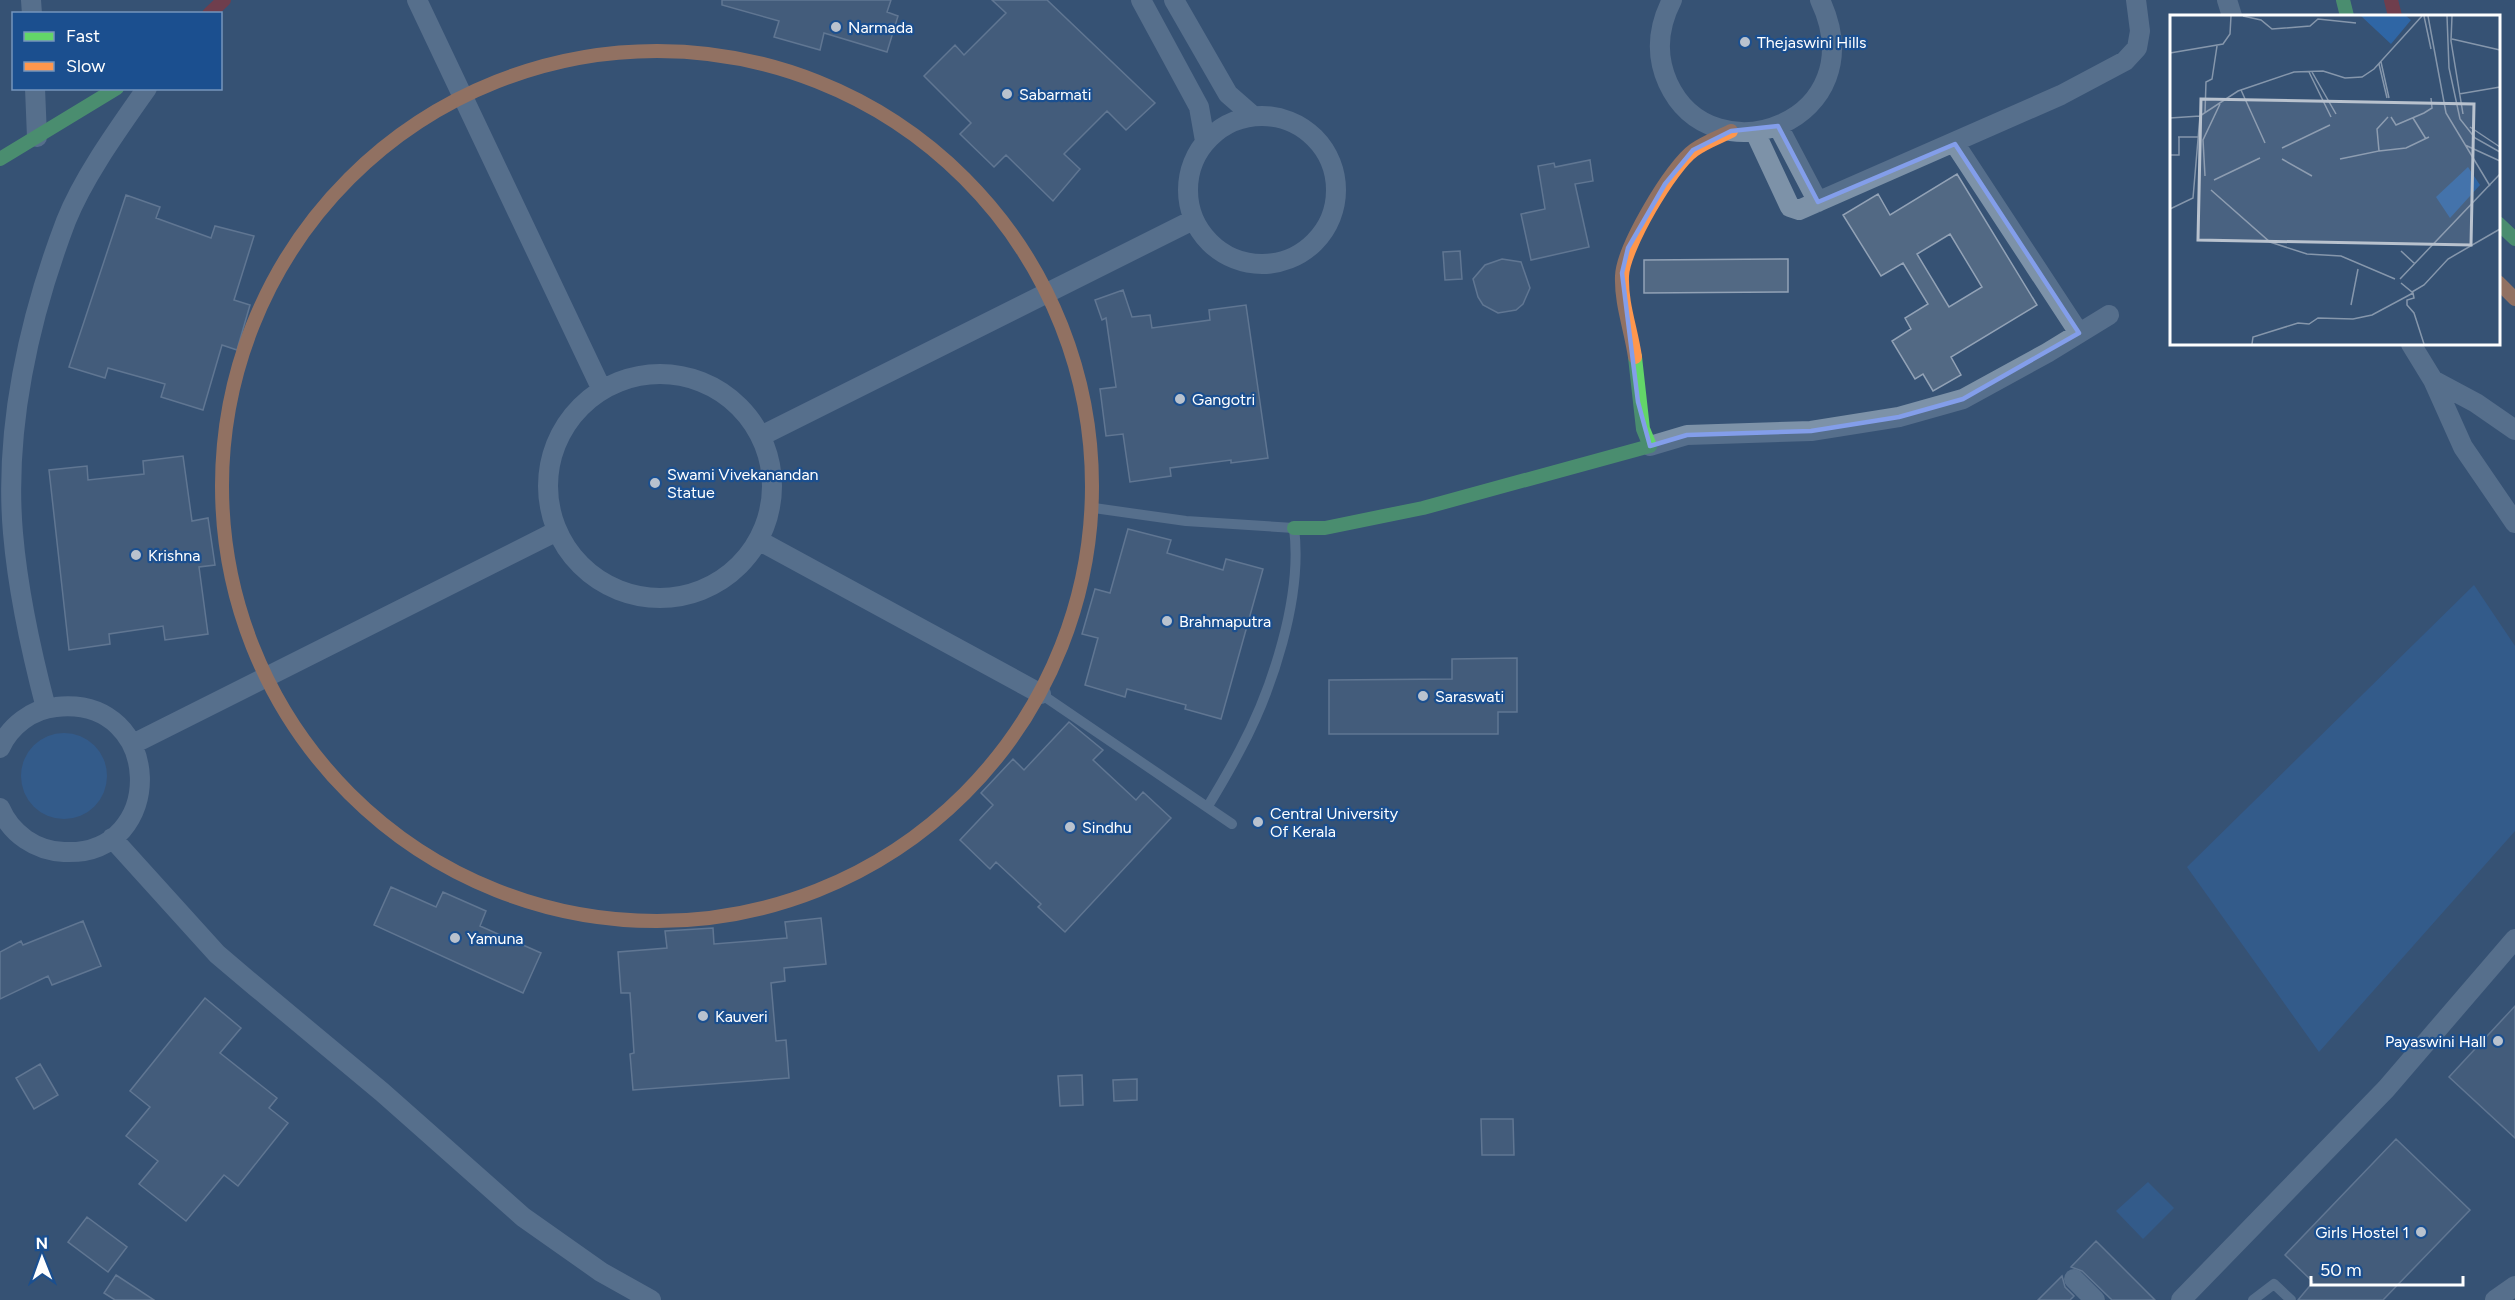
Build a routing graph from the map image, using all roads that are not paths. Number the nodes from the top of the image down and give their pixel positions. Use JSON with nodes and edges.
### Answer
{"nodes":[{"id":1,"x":224,"y":0,"type":"edge"},
{"id":2,"x":417,"y":0,"type":"edge"},
{"id":3,"x":1141,"y":0,"type":"edge"},
{"id":4,"x":1174,"y":0,"type":"edge"},
{"id":5,"x":1672,"y":0,"type":"edge"},
{"id":6,"x":1820,"y":0,"type":"edge"},
{"id":7,"x":2136,"y":0,"type":"edge"},
{"id":8,"x":2227,"y":0,"type":"edge"},
{"id":9,"x":2343,"y":0,"type":"edge"},
{"id":10,"x":2391,"y":0,"type":"edge"},
{"id":11,"x":210,"y":12,"type":"edge"},
{"id":12,"x":2232,"y":15,"type":"edge"},
{"id":13,"x":2347,"y":15,"type":"edge"},
{"id":14,"x":2395,"y":15,"type":"edge"},
{"id":15,"x":35,"y":90,"type":"edge"},
{"id":16,"x":114,"y":90,"type":"edge"},
{"id":17,"x":146,"y":90,"type":"edge"},
{"id":18,"x":463,"y":98,"type":"junction"},
{"id":19,"x":1252,"y":115,"type":"junction"},
{"id":20,"x":1778,"y":126,"type":"junction"},
{"id":21,"x":1731,"y":131,"type":"junction"},
{"id":22,"x":1755,"y":132,"type":"junction"},
{"id":23,"x":37,"y":137,"type":"junction"},
{"id":24,"x":1205,"y":141,"type":"junction"},
{"id":25,"x":1955,"y":144,"type":"junction"},
{"id":26,"x":0,"y":159,"type":"edge"},
{"id":27,"x":1818,"y":202,"type":"junction"},
{"id":28,"x":1193,"y":220,"type":"junction"},
{"id":29,"x":2500,"y":224,"type":"edge"},
{"id":30,"x":2515,"y":239,"type":"edge"},
{"id":31,"x":2500,"y":283,"type":"edge"},
{"id":32,"x":1048,"y":293,"type":"junction"},
{"id":33,"x":2515,"y":299,"type":"edge"},
{"id":34,"x":2109,"y":315,"type":"dead end"},
{"id":35,"x":2079,"y":333,"type":"junction"},
{"id":36,"x":2412,"y":345,"type":"edge"},
{"id":37,"x":2433,"y":380,"type":"junction"},
{"id":38,"x":602,"y":390,"type":"junction"},
{"id":39,"x":2515,"y":430,"type":"edge"},
{"id":40,"x":761,"y":436,"type":"junction"},
{"id":41,"x":1650,"y":446,"type":"junction"},
{"id":42,"x":1094,"y":508,"type":"junction"},
{"id":43,"x":2515,"y":523,"type":"edge"},
{"id":44,"x":1294,"y":528,"type":"junction"},
{"id":45,"x":557,"y":531,"type":"junction"},
{"id":46,"x":758,"y":540,"type":"junction"},
{"id":47,"x":266,"y":679,"type":"junction"},
{"id":48,"x":1041,"y":694,"type":"junction"},
{"id":49,"x":46,"y":708,"type":"junction"},
{"id":50,"x":133,"y":744,"type":"junction"},
{"id":51,"x":0,"y":746,"type":"edge"},
{"id":52,"x":1208,"y":807,"type":"junction"},
{"id":53,"x":0,"y":808,"type":"edge"},
{"id":54,"x":1232,"y":824,"type":"dead end"},
{"id":55,"x":112,"y":838,"type":"junction"},
{"id":56,"x":2515,"y":939,"type":"edge"},
{"id":57,"x":2074,"y":1279,"type":"dead end"},
{"id":58,"x":2515,"y":1286,"type":"edge"},
{"id":59,"x":2187,"y":1298,"type":"edge"},
{"id":60,"x":651,"y":1300,"type":"edge"},
{"id":61,"x":2095,"y":1300,"type":"edge"},
{"id":62,"x":2253,"y":1300,"type":"edge"},
{"id":63,"x":2290,"y":1300,"type":"edge"},
{"id":64,"x":2495,"y":1300,"type":"edge"}],
"edges":[{"from":1,"to":11,"type":"main road"},
{"from":2,"to":18,"type":"street"},
{"from":3,"to":24,"type":"street"},
{"from":4,"to":19,"type":"street"},
{"from":5,"to":21,"type":"street"},
{"from":6,"to":20,"type":"street"},
{"from":7,"to":25,"type":"street"},
{"from":8,"to":12,"type":"street"},
{"from":9,"to":13,"type":"main road"},
{"from":10,"to":14,"type":"main road"},
{"from":15,"to":23,"type":"street"},
{"from":16,"to":23,"type":"main road"},
{"from":17,"to":49,"type":"street"},
{"from":18,"to":32,"type":"main road"},
{"from":18,"to":38,"type":"street"},
{"from":18,"to":47,"type":"main road"},
{"from":19,"to":24,"type":"street"},
{"from":19,"to":28,"type":"street"},
{"from":20,"to":22,"type":"street"},
{"from":20,"to":27,"type":"street"},
{"from":21,"to":22,"type":"street"},
{"from":21,"to":41,"type":"main road"},
{"from":22,"to":27,"type":"street"},
{"from":23,"to":26,"type":"main road"},
{"from":24,"to":28,"type":"street"},
{"from":25,"to":27,"type":"street"},
{"from":25,"to":35,"type":"street"},
{"from":28,"to":32,"type":"street"},
{"from":29,"to":30,"type":"main road"},
{"from":31,"to":33,"type":"main road"},
{"from":32,"to":40,"type":"street"},
{"from":32,"to":42,"type":"main road"},
{"from":34,"to":35,"type":"street"},
{"from":35,"to":41,"type":"street"},
{"from":36,"to":37,"type":"street"},
{"from":37,"to":39,"type":"street"},
{"from":37,"to":43,"type":"street"},
{"from":38,"to":40,"type":"street"},
{"from":38,"to":45,"type":"street"},
{"from":40,"to":46,"type":"street"},
{"from":41,"to":44,"type":"main road"},
{"from":42,"to":44,"type":"lane"},
{"from":42,"to":48,"type":"main road"},
{"from":44,"to":52,"type":"lane"},
{"from":45,"to":46,"type":"street"},
{"from":45,"to":47,"type":"street"},
{"from":46,"to":48,"type":"street"},
{"from":47,"to":48,"type":"main road"},
{"from":47,"to":50,"type":"street"},
{"from":48,"to":52,"type":"lane"},
{"from":49,"to":50,"type":"street"},
{"from":49,"to":51,"type":"street"},
{"from":50,"to":55,"type":"street"},
{"from":52,"to":54,"type":"lane"},
{"from":53,"to":55,"type":"street"},
{"from":55,"to":60,"type":"street"},
{"from":56,"to":59,"type":"street"},
{"from":57,"to":61,"type":"street"},
{"from":58,"to":64,"type":"street"},
{"from":62,"to":63,"type":"lane"}]}
